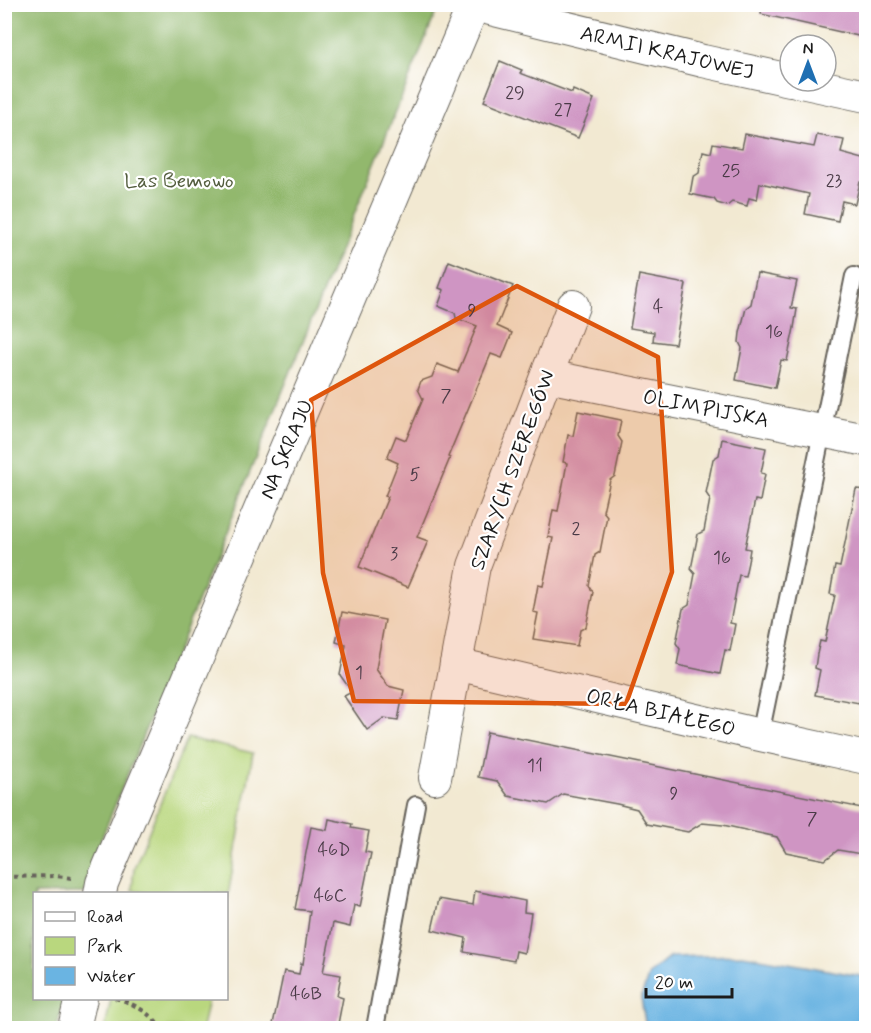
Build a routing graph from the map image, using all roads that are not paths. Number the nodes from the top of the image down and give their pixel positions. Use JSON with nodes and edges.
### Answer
{"nodes":[{"id":1,"x":474,"y":5,"type":"edge"},
{"id":2,"x":778,"y":77,"type":"edge"},
{"id":3,"x":838,"y":90,"type":"edge"},
{"id":4,"x":867,"y":96,"type":"edge"},
{"id":5,"x":854,"y":276,"type":"dead end"},
{"id":6,"x":573,"y":306,"type":"dead end"},
{"id":7,"x":547,"y":376,"type":"junction"},
{"id":8,"x":822,"y":431,"type":"junction"},
{"id":9,"x":867,"y":440,"type":"edge"},
{"id":10,"x":456,"y":664,"type":"junction"},
{"id":11,"x":760,"y":735,"type":"junction"},
{"id":12,"x":867,"y":758,"type":"edge"},
{"id":13,"x":435,"y":778,"type":"dead end"},
{"id":14,"x":416,"y":805,"type":"dead end"},
{"id":15,"x":101,"y":888,"type":"edge"},
{"id":16,"x":81,"y":1000,"type":"edge"},
{"id":17,"x":74,"y":1029,"type":"edge"},
{"id":18,"x":375,"y":1029,"type":"edge"}],
"edges":[{"from":1,"to":2,"type":"street","name":"ARMII KRAJOWEJ"},
{"from":1,"to":15,"type":"street","name":"NA SKRAJU"},
{"from":3,"to":4,"type":"street"},
{"from":5,"to":8,"type":"lane"},
{"from":6,"to":7,"type":"street","name":"SZARYCH SZEREGÓW"},
{"from":7,"to":8,"type":"street","name":"OLIMPIJSKA"},
{"from":7,"to":10,"type":"street","name":"SZARYCH SZEREGÓW"},
{"from":8,"to":9,"type":"street","name":"OLIMPIJSKA"},
{"from":8,"to":11,"type":"lane"},
{"from":10,"to":11,"type":"street","name":"ORŁA BIAŁEGO"},
{"from":10,"to":13,"type":"street","name":"SZARYCH SZEREGÓW"},
{"from":11,"to":12,"type":"street","name":"ORŁA BIAŁEGO"},
{"from":14,"to":18,"type":"lane"},
{"from":16,"to":17,"type":"street"}]}
